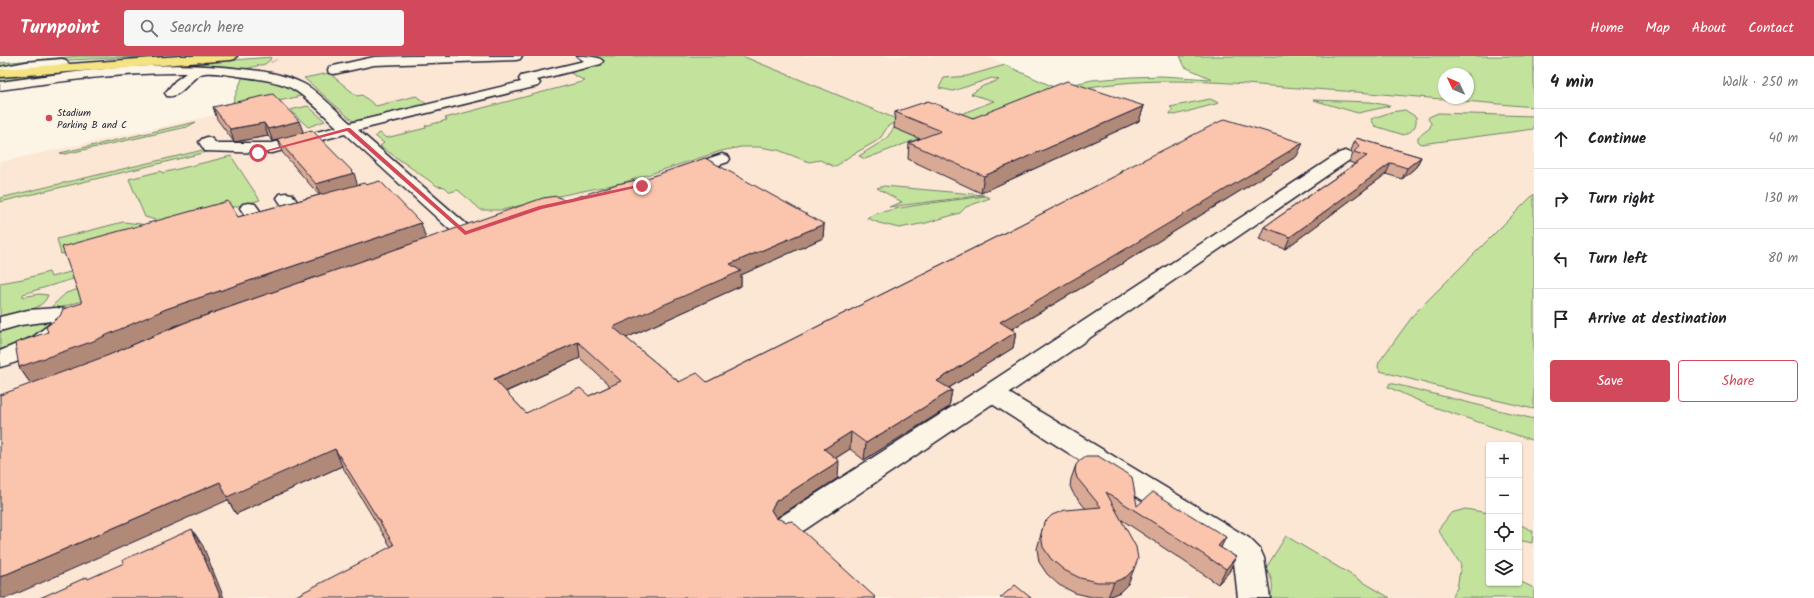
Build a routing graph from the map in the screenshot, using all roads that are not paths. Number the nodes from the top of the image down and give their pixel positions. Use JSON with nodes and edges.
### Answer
{"nodes":[{"id":1,"x":231,"y":56,"type":"edge"},
{"id":2,"x":516,"y":56,"type":"edge"},
{"id":3,"x":583,"y":56,"type":"edge"},
{"id":4,"x":200,"y":69,"type":"junction"},
{"id":5,"x":334,"y":70,"type":"dead end"},
{"id":6,"x":0,"y":72,"type":"edge"},
{"id":7,"x":0,"y":86,"type":"edge"},
{"id":8,"x":172,"y":93,"type":"dead end"},
{"id":9,"x":346,"y":128,"type":"junction"},
{"id":10,"x":207,"y":142,"type":"dead end"},
{"id":11,"x":229,"y":148,"type":"junction"},
{"id":12,"x":272,"y":148,"type":"junction"},
{"id":13,"x":256,"y":156,"type":"dead end"},
{"id":14,"x":1344,"y":156,"type":"dead end"},
{"id":15,"x":722,"y":159,"type":"dead end"},
{"id":16,"x":664,"y":178,"type":"edge"},
{"id":17,"x":407,"y":180,"type":"junction"},
{"id":18,"x":385,"y":186,"type":"edge"},
{"id":19,"x":297,"y":206,"type":"edge"},
{"id":20,"x":249,"y":208,"type":"dead end"},
{"id":21,"x":486,"y":226,"type":"edge"},
{"id":22,"x":465,"y":233,"type":"junction"},
{"id":23,"x":442,"y":241,"type":"edge"},
{"id":24,"x":0,"y":324,"type":"edge"},
{"id":25,"x":0,"y":360,"type":"edge"},
{"id":26,"x":992,"y":393,"type":"junction"},
{"id":27,"x":787,"y":527,"type":"edge"},
{"id":28,"x":1254,"y":598,"type":"edge"}],
"edges":[{"from":1,"to":6,"type":"main road"},
{"from":2,"to":5,"type":"lane"},
{"from":3,"to":9,"type":"lane"},
{"from":4,"to":7,"type":"lane"},
{"from":4,"to":8,"type":"lane"},
{"from":4,"to":9,"type":"lane"},
{"from":9,"to":11,"type":"lane"},
{"from":9,"to":12,"type":"lane"},
{"from":9,"to":17,"type":"lane"},
{"from":10,"to":11,"type":"lane"},
{"from":11,"to":12,"type":"lane"},
{"from":12,"to":13,"type":"lane"},
{"from":14,"to":26,"type":"lane"},
{"from":15,"to":16,"type":"lane"},
{"from":17,"to":18,"type":"lane"},
{"from":17,"to":22,"type":"lane"},
{"from":19,"to":20,"type":"lane"},
{"from":21,"to":22,"type":"lane"},
{"from":22,"to":23,"type":"lane"},
{"from":24,"to":25,"type":"lane"},
{"from":26,"to":27,"type":"lane"},
{"from":26,"to":28,"type":"lane"}]}
